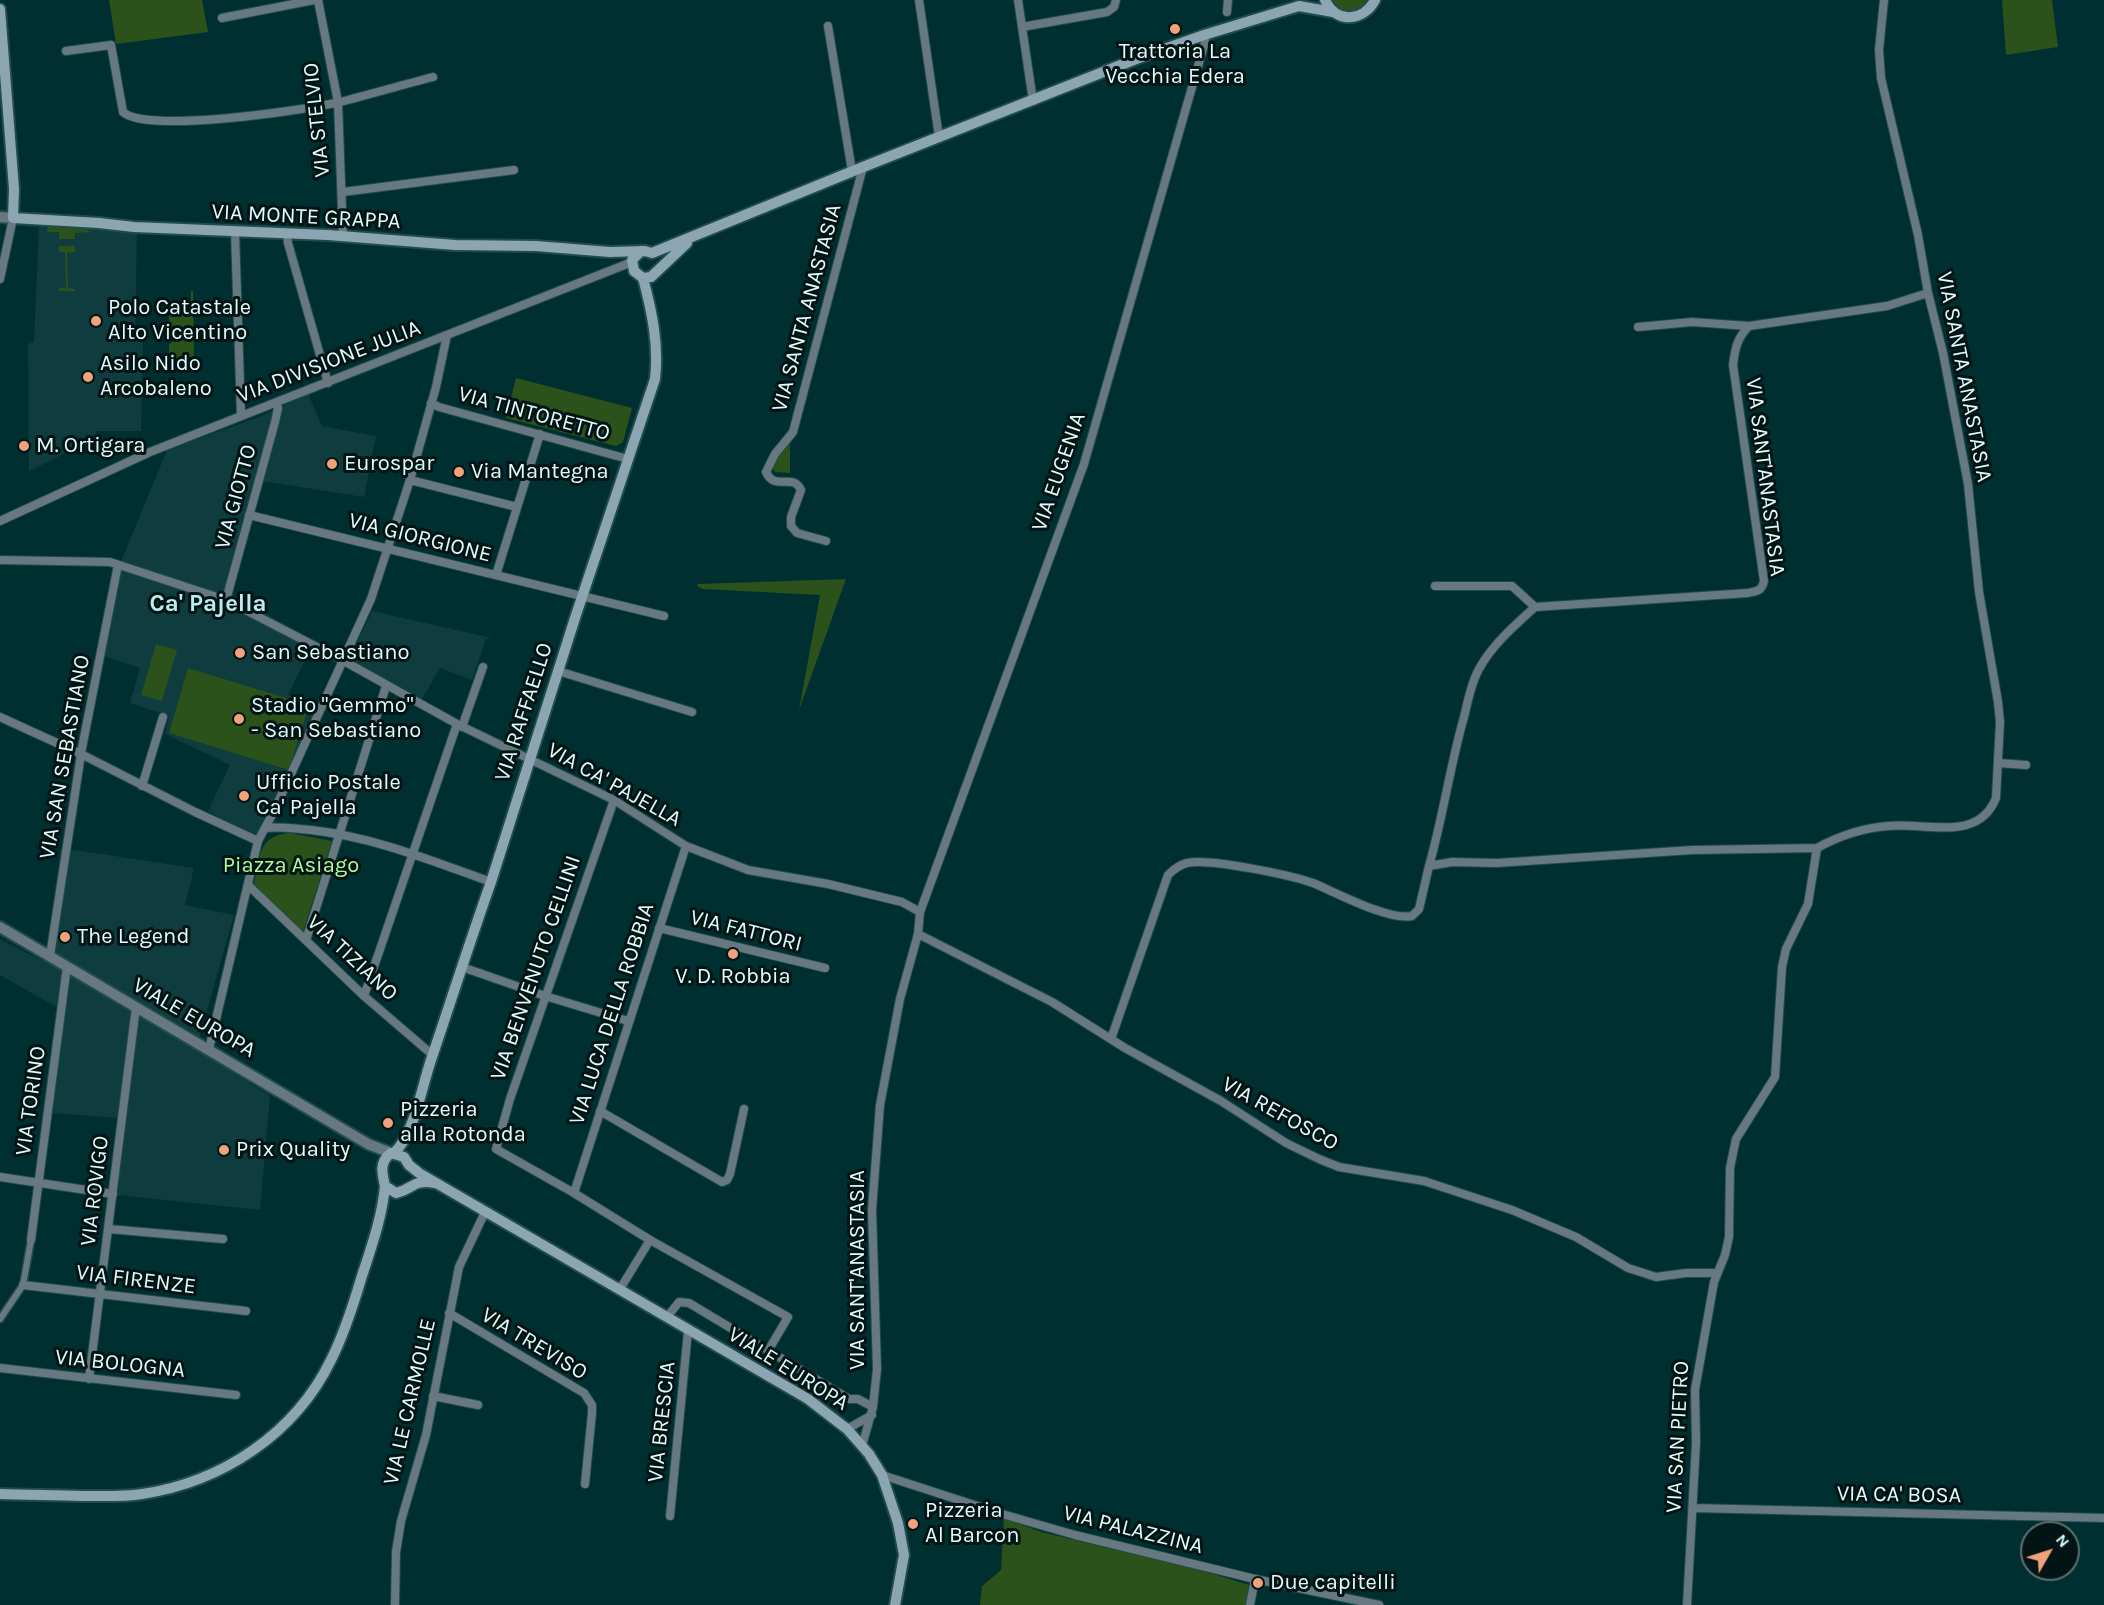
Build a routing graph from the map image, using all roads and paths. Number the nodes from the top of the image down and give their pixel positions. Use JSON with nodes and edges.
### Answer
{"nodes":[{"id":1,"x":316,"y":0,"type":"edge"},
{"id":2,"x":919,"y":0,"type":"edge"},
{"id":3,"x":1018,"y":0,"type":"edge"},
{"id":4,"x":1116,"y":0,"type":"edge"},
{"id":5,"x":1228,"y":0,"type":"edge"},
{"id":6,"x":1325,"y":0,"type":"edge"},
{"id":7,"x":1375,"y":0,"type":"edge"},
{"id":8,"x":1884,"y":0,"type":"edge"},
{"id":9,"x":1303,"y":3,"type":"edge"},
{"id":10,"x":0,"y":9,"type":"edge"},
{"id":11,"x":1227,"y":12,"type":"dead end"},
{"id":12,"x":1333,"y":12,"type":"junction"},
{"id":13,"x":222,"y":18,"type":"dead end"},
{"id":14,"x":828,"y":26,"type":"dead end"},
{"id":15,"x":1022,"y":27,"type":"junction"},
{"id":16,"x":1204,"y":35,"type":"junction"},
{"id":17,"x":66,"y":51,"type":"dead end"},
{"id":18,"x":433,"y":77,"type":"dead end"},
{"id":19,"x":1032,"y":101,"type":"junction"},
{"id":20,"x":338,"y":102,"type":"junction"},
{"id":21,"x":939,"y":137,"type":"junction"},
{"id":22,"x":863,"y":166,"type":"junction"},
{"id":23,"x":514,"y":170,"type":"dead end"},
{"id":24,"x":852,"y":171,"type":"junction"},
{"id":25,"x":343,"y":192,"type":"junction"},
{"id":26,"x":0,"y":217,"type":"edge"},
{"id":27,"x":13,"y":218,"type":"junction"},
{"id":28,"x":235,"y":232,"type":"junction"},
{"id":29,"x":287,"y":234,"type":"junction"},
{"id":30,"x":696,"y":236,"type":"junction"},
{"id":31,"x":343,"y":237,"type":"junction"},
{"id":32,"x":610,"y":252,"type":"junction"},
{"id":33,"x":647,"y":252,"type":"junction"},
{"id":34,"x":644,"y":271,"type":"junction"},
{"id":35,"x":0,"y":279,"type":"edge"},
{"id":36,"x":1928,"y":292,"type":"junction"},
{"id":37,"x":1749,"y":326,"type":"junction"},
{"id":38,"x":1638,"y":327,"type":"dead end"},
{"id":39,"x":447,"y":335,"type":"junction"},
{"id":40,"x":328,"y":383,"type":"junction"},
{"id":41,"x":276,"y":403,"type":"junction"},
{"id":42,"x":431,"y":403,"type":"junction"},
{"id":43,"x":241,"y":416,"type":"junction"},
{"id":44,"x":540,"y":434,"type":"junction"},
{"id":45,"x":628,"y":459,"type":"junction"},
{"id":46,"x":410,"y":480,"type":"junction"},
{"id":47,"x":517,"y":507,"type":"junction"},
{"id":48,"x":249,"y":515,"type":"junction"},
{"id":49,"x":0,"y":521,"type":"edge"},
{"id":50,"x":826,"y":541,"type":"dead end"},
{"id":51,"x":387,"y":548,"type":"junction"},
{"id":52,"x":0,"y":560,"type":"edge"},
{"id":53,"x":118,"y":565,"type":"junction"},
{"id":54,"x":496,"y":575,"type":"junction"},
{"id":55,"x":1435,"y":586,"type":"dead end"},
{"id":56,"x":582,"y":596,"type":"junction"},
{"id":57,"x":226,"y":600,"type":"junction"},
{"id":58,"x":1535,"y":607,"type":"junction"},
{"id":59,"x":664,"y":616,"type":"dead end"},
{"id":60,"x":342,"y":660,"type":"junction"},
{"id":61,"x":483,"y":667,"type":"dead end"},
{"id":62,"x":558,"y":671,"type":"junction"},
{"id":63,"x":386,"y":686,"type":"junction"},
{"id":64,"x":692,"y":712,"type":"dead end"},
{"id":65,"x":0,"y":717,"type":"edge"},
{"id":66,"x":163,"y":717,"type":"dead end"},
{"id":67,"x":459,"y":725,"type":"junction"},
{"id":68,"x":81,"y":754,"type":"junction"},
{"id":69,"x":529,"y":759,"type":"junction"},
{"id":70,"x":1998,"y":763,"type":"junction"},
{"id":71,"x":2026,"y":765,"type":"dead end"},
{"id":72,"x":142,"y":786,"type":"junction"},
{"id":73,"x":614,"y":800,"type":"junction"},
{"id":74,"x":265,"y":828,"type":"junction"},
{"id":75,"x":340,"y":833,"type":"junction"},
{"id":76,"x":258,"y":841,"type":"junction"},
{"id":77,"x":686,"y":846,"type":"junction"},
{"id":78,"x":1817,"y":848,"type":"junction"},
{"id":79,"x":414,"y":853,"type":"junction"},
{"id":80,"x":1429,"y":866,"type":"junction"},
{"id":81,"x":491,"y":882,"type":"junction"},
{"id":82,"x":248,"y":885,"type":"junction"},
{"id":83,"x":920,"y":912,"type":"junction"},
{"id":84,"x":0,"y":927,"type":"edge"},
{"id":85,"x":659,"y":928,"type":"junction"},
{"id":86,"x":918,"y":934,"type":"junction"},
{"id":87,"x":306,"y":940,"type":"junction"},
{"id":88,"x":50,"y":956,"type":"junction"},
{"id":89,"x":67,"y":966,"type":"junction"},
{"id":90,"x":462,"y":967,"type":"junction"},
{"id":91,"x":825,"y":968,"type":"dead end"},
{"id":92,"x":364,"y":996,"type":"junction"},
{"id":93,"x":545,"y":996,"type":"junction"},
{"id":94,"x":136,"y":1007,"type":"junction"},
{"id":95,"x":628,"y":1021,"type":"junction"},
{"id":96,"x":1111,"y":1040,"type":"junction"},
{"id":97,"x":209,"y":1048,"type":"junction"},
{"id":98,"x":433,"y":1053,"type":"junction"},
{"id":99,"x":744,"y":1109,"type":"dead end"},
{"id":100,"x":600,"y":1111,"type":"junction"},
{"id":101,"x":408,"y":1130,"type":"junction"},
{"id":102,"x":368,"y":1143,"type":"junction"},
{"id":103,"x":392,"y":1153,"type":"junction"},
{"id":104,"x":382,"y":1163,"type":"junction"},
{"id":105,"x":408,"y":1163,"type":"junction"},
{"id":106,"x":0,"y":1177,"type":"edge"},
{"id":107,"x":38,"y":1182,"type":"junction"},
{"id":108,"x":435,"y":1183,"type":"junction"},
{"id":109,"x":385,"y":1186,"type":"junction"},
{"id":110,"x":406,"y":1189,"type":"junction"},
{"id":111,"x":574,"y":1193,"type":"junction"},
{"id":112,"x":113,"y":1194,"type":"junction"},
{"id":113,"x":383,"y":1210,"type":"junction"},
{"id":114,"x":485,"y":1212,"type":"junction"},
{"id":115,"x":109,"y":1229,"type":"junction"},
{"id":116,"x":223,"y":1239,"type":"dead end"},
{"id":117,"x":650,"y":1239,"type":"junction"},
{"id":118,"x":31,"y":1240,"type":"joint"},
{"id":119,"x":1716,"y":1273,"type":"junction"},
{"id":120,"x":23,"y":1285,"type":"junction"},
{"id":121,"x":620,"y":1289,"type":"junction"},
{"id":122,"x":101,"y":1294,"type":"junction"},
{"id":123,"x":246,"y":1311,"type":"dead end"},
{"id":124,"x":449,"y":1313,"type":"junction"},
{"id":125,"x":667,"y":1317,"type":"junction"},
{"id":126,"x":0,"y":1319,"type":"edge"},
{"id":127,"x":688,"y":1330,"type":"junction"},
{"id":128,"x":768,"y":1351,"type":"junction"},
{"id":129,"x":0,"y":1368,"type":"edge"},
{"id":130,"x":90,"y":1379,"type":"junction"},
{"id":131,"x":236,"y":1395,"type":"dead end"},
{"id":132,"x":433,"y":1396,"type":"junction"},
{"id":133,"x":478,"y":1405,"type":"dead end"},
{"id":134,"x":872,"y":1411,"type":"junction"},
{"id":135,"x":847,"y":1429,"type":"junction"},
{"id":136,"x":862,"y":1446,"type":"junction"},
{"id":137,"x":882,"y":1475,"type":"junction"},
{"id":138,"x":585,"y":1484,"type":"dead end"},
{"id":139,"x":0,"y":1494,"type":"edge"},
{"id":140,"x":1693,"y":1508,"type":"junction"},
{"id":141,"x":670,"y":1516,"type":"dead end"},
{"id":142,"x":2104,"y":1518,"type":"edge"},
{"id":143,"x":1255,"y":1579,"type":"junction"},
{"id":144,"x":395,"y":1605,"type":"edge"},
{"id":145,"x":895,"y":1605,"type":"edge"},
{"id":146,"x":1250,"y":1605,"type":"edge"},
{"id":147,"x":1379,"y":1605,"type":"edge"},
{"id":148,"x":1687,"y":1605,"type":"edge"}],
"edges":[{"from":1,"to":13,"type":"street"},
{"from":1,"to":20,"type":"street","name":"VIA STELVIO"},
{"from":2,"to":21,"type":"street"},
{"from":3,"to":15,"type":"street"},
{"from":4,"to":15,"type":"street"},
{"from":5,"to":11,"type":"street"},
{"from":6,"to":12,"type":"main road"},
{"from":7,"to":12,"type":"main road"},
{"from":8,"to":36,"type":"street","name":"VIA SANTA ANASTASIA"},
{"from":9,"to":12,"type":"main road"},
{"from":9,"to":16,"type":"main road"},
{"from":10,"to":27,"type":"main road"},
{"from":14,"to":24,"type":"street"},
{"from":15,"to":19,"type":"street"},
{"from":16,"to":19,"type":"main road"},
{"from":16,"to":83,"type":"street","name":"VIA EUGENIA"},
{"from":17,"to":20,"type":"street"},
{"from":18,"to":20,"type":"street"},
{"from":19,"to":21,"type":"main road"},
{"from":20,"to":25,"type":"street","name":"VIA STELVIO"},
{"from":21,"to":22,"type":"main road"},
{"from":22,"to":24,"type":"main road"},
{"from":22,"to":50,"type":"street","name":"VIA SANTA ANASTASIA"},
{"from":23,"to":25,"type":"street"},
{"from":24,"to":30,"type":"main road"},
{"from":25,"to":31,"type":"street","name":"VIA STELVIO"},
{"from":26,"to":27,"type":"street","name":"VIA MONTE GRAPPA"},
{"from":27,"to":28,"type":"main road","name":"VIA MONTE GRAPPA"},
{"from":27,"to":35,"type":"street"},
{"from":28,"to":29,"type":"main road","name":"VIA MONTE GRAPPA"},
{"from":28,"to":43,"type":"street"},
{"from":29,"to":31,"type":"main road","name":"VIA MONTE GRAPPA"},
{"from":29,"to":40,"type":"street"},
{"from":30,"to":33,"type":"main road"},
{"from":30,"to":34,"type":"main road"},
{"from":31,"to":32,"type":"main road","name":"VIA MONTE GRAPPA"},
{"from":32,"to":33,"type":"main road","name":"VIA MONTE GRAPPA"},
{"from":32,"to":34,"type":"main road","name":"VIA MONTE GRAPPA"},
{"from":33,"to":34,"type":"main road","name":"VIA RAFFAELLO"},
{"from":33,"to":34,"type":"main road"},
{"from":34,"to":39,"type":"street","name":"VIA DIVISIONE JULIA"},
{"from":34,"to":45,"type":"main road","name":"VIA RAFFAELLO"},
{"from":36,"to":37,"type":"street"},
{"from":36,"to":70,"type":"street","name":"VIA SANTA ANASTASIA"},
{"from":37,"to":38,"type":"street"},
{"from":37,"to":58,"type":"street","name":"VIA SANT'ANASTASIA"},
{"from":39,"to":40,"type":"street","name":"VIA DIVISIONE JULIA"},
{"from":39,"to":42,"type":"street"},
{"from":40,"to":41,"type":"street","name":"VIA DIVISIONE JULIA"},
{"from":41,"to":43,"type":"street","name":"VIA DIVISIONE JULIA"},
{"from":41,"to":48,"type":"street","name":"VIA GIOTTO"},
{"from":42,"to":44,"type":"street","name":"VIA TINTORETTO"},
{"from":42,"to":46,"type":"street"},
{"from":43,"to":49,"type":"street","name":"VIA DIVISIONE JULIA"},
{"from":44,"to":45,"type":"street","name":"VIA TINTORETTO"},
{"from":44,"to":47,"type":"street"},
{"from":45,"to":56,"type":"main road","name":"VIA RAFFAELLO"},
{"from":46,"to":47,"type":"street"},
{"from":46,"to":51,"type":"street"},
{"from":47,"to":54,"type":"street"},
{"from":48,"to":51,"type":"street","name":"VIA GIORGIONE"},
{"from":48,"to":57,"type":"street","name":"VIA GIOTTO"},
{"from":51,"to":54,"type":"street","name":"VIA GIORGIONE"},
{"from":51,"to":60,"type":"street"},
{"from":52,"to":53,"type":"street","name":"VIA CA' PAJELLA"},
{"from":53,"to":57,"type":"street","name":"VIA CA' PAJELLA"},
{"from":53,"to":68,"type":"street","name":"VIA SAN SEBASTIANO"},
{"from":54,"to":56,"type":"street","name":"VIA GIORGIONE"},
{"from":55,"to":58,"type":"street"},
{"from":56,"to":59,"type":"street","name":"VIA GIORGIONE"},
{"from":56,"to":62,"type":"main road","name":"VIA RAFFAELLO"},
{"from":57,"to":60,"type":"street","name":"VIA CA' PAJELLA"},
{"from":58,"to":80,"type":"street"},
{"from":60,"to":63,"type":"street","name":"VIA CA' PAJELLA"},
{"from":60,"to":74,"type":"street"},
{"from":61,"to":67,"type":"street"},
{"from":62,"to":64,"type":"street"},
{"from":62,"to":69,"type":"main road","name":"VIA RAFFAELLO"},
{"from":63,"to":67,"type":"street","name":"VIA CA' PAJELLA"},
{"from":63,"to":75,"type":"street"},
{"from":65,"to":68,"type":"street"},
{"from":66,"to":72,"type":"street"},
{"from":67,"to":69,"type":"street","name":"VIA CA' PAJELLA"},
{"from":67,"to":79,"type":"street"},
{"from":68,"to":72,"type":"street"},
{"from":68,"to":88,"type":"street","name":"VIA SAN SEBASTIANO"},
{"from":69,"to":73,"type":"street","name":"VIA CA' PAJELLA"},
{"from":69,"to":81,"type":"main road","name":"VIA RAFFAELLO"},
{"from":70,"to":71,"type":"street"},
{"from":70,"to":78,"type":"street","name":"VIA SANTA ANASTASIA"},
{"from":72,"to":76,"type":"street"},
{"from":73,"to":77,"type":"street","name":"VIA CA' PAJELLA"},
{"from":73,"to":93,"type":"street","name":"VIA BENVENUTO CELLINI"},
{"from":74,"to":75,"type":"street"},
{"from":74,"to":76,"type":"street"},
{"from":75,"to":79,"type":"street"},
{"from":75,"to":87,"type":"street"},
{"from":76,"to":82,"type":"street"},
{"from":77,"to":83,"type":"street","name":"VIA CA' PAJELLA"},
{"from":77,"to":85,"type":"street","name":"VIA LUCA DELLA ROBBIA"},
{"from":78,"to":80,"type":"street"},
{"from":78,"to":119,"type":"street"},
{"from":79,"to":81,"type":"street"},
{"from":79,"to":92,"type":"street"},
{"from":80,"to":96,"type":"street"},
{"from":81,"to":90,"type":"main road","name":"VIA RAFFAELLO"},
{"from":82,"to":87,"type":"street","name":"VIA TIZIANO"},
{"from":82,"to":97,"type":"street"},
{"from":83,"to":86,"type":"street","name":"VIA SANT'ANASTASIA"},
{"from":84,"to":88,"type":"street","name":"VIALE EUROPA"},
{"from":85,"to":91,"type":"street","name":"VIA FATTORI"},
{"from":85,"to":95,"type":"street","name":"VIA LUCA DELLA ROBBIA"},
{"from":86,"to":96,"type":"street","name":"VIA REFOSCO"},
{"from":86,"to":134,"type":"street","name":"VIA SANT'ANASTASIA"},
{"from":87,"to":92,"type":"street","name":"VIA TIZIANO"},
{"from":88,"to":89,"type":"street","name":"VIALE EUROPA"},
{"from":89,"to":94,"type":"street","name":"VIALE EUROPA"},
{"from":89,"to":107,"type":"street","name":"VIA TORINO"},
{"from":90,"to":93,"type":"street"},
{"from":90,"to":98,"type":"main road","name":"VIA RAFFAELLO"},
{"from":92,"to":98,"type":"street","name":"VIA TIZIANO"},
{"from":93,"to":95,"type":"street"},
{"from":93,"to":111,"type":"street","name":"VIA BENVENUTO CELLINI"},
{"from":94,"to":97,"type":"street","name":"VIALE EUROPA"},
{"from":94,"to":112,"type":"street","name":"VIA ROVIGO"},
{"from":95,"to":100,"type":"street","name":"VIA LUCA DELLA ROBBIA"},
{"from":96,"to":119,"type":"street","name":"VIA REFOSCO"},
{"from":97,"to":102,"type":"street","name":"VIALE EUROPA"},
{"from":98,"to":101,"type":"main road","name":"VIA RAFFAELLO"},
{"from":99,"to":100,"type":"street"},
{"from":100,"to":111,"type":"street","name":"VIA LUCA DELLA ROBBIA"},
{"from":101,"to":103,"type":"main road","name":"VIA RAFFAELLO"},
{"from":101,"to":105,"type":"main road","name":"VIA RAFFAELLO"},
{"from":102,"to":103,"type":"street","name":"VIALE EUROPA"},
{"from":102,"to":104,"type":"street","name":"VIALE EUROPA"},
{"from":103,"to":104,"type":"main road"},
{"from":103,"to":105,"type":"main road","name":"VIALE EUROPA"},
{"from":104,"to":109,"type":"main road","name":"VIALE EUROPA"},
{"from":105,"to":108,"type":"main road","name":"VIALE EUROPA"},
{"from":105,"to":110,"type":"main road"},
{"from":106,"to":107,"type":"street"},
{"from":107,"to":112,"type":"street"},
{"from":107,"to":118,"type":"street","name":"VIA TORINO"},
{"from":108,"to":110,"type":"main road"},
{"from":108,"to":114,"type":"main road","name":"VIALE EUROPA"},
{"from":109,"to":110,"type":"main road"},
{"from":109,"to":113,"type":"main road","name":"VIALE EUROPA"},
{"from":110,"to":113,"type":"main road"},
{"from":111,"to":117,"type":"street"},
{"from":112,"to":115,"type":"street","name":"VIA ROVIGO"},
{"from":113,"to":139,"type":"main road","name":"VIALE EUROPA"},
{"from":114,"to":121,"type":"main road","name":"VIALE EUROPA"},
{"from":114,"to":124,"type":"street","name":"VIA LE CARMOLLE"},
{"from":115,"to":116,"type":"street"},
{"from":115,"to":122,"type":"street","name":"VIA ROVIGO"},
{"from":117,"to":121,"type":"street"},
{"from":117,"to":128,"type":"street"},
{"from":118,"to":120,"type":"street"},
{"from":119,"to":140,"type":"street","name":"VIA SAN PIETRO"},
{"from":120,"to":122,"type":"street","name":"VIA FIRENZE"},
{"from":120,"to":126,"type":"street"},
{"from":121,"to":125,"type":"main road","name":"VIALE EUROPA"},
{"from":122,"to":123,"type":"street","name":"VIA FIRENZE"},
{"from":122,"to":130,"type":"street","name":"VIA ROVIGO"},
{"from":124,"to":132,"type":"street","name":"VIA LE CARMOLLE"},
{"from":124,"to":138,"type":"street","name":"VIA TREVISO"},
{"from":125,"to":127,"type":"main road","name":"VIALE EUROPA"},
{"from":125,"to":128,"type":"street","name":"VIALE EUROPA"},
{"from":127,"to":135,"type":"main road","name":"VIALE EUROPA"},
{"from":127,"to":141,"type":"street","name":"VIA BRESCIA"},
{"from":128,"to":134,"type":"street","name":"VIALE EUROPA"},
{"from":129,"to":130,"type":"street","name":"VIA BOLOGNA"},
{"from":130,"to":131,"type":"street","name":"VIA BOLOGNA"},
{"from":132,"to":133,"type":"street"},
{"from":132,"to":144,"type":"street","name":"VIA LE CARMOLLE"},
{"from":134,"to":135,"type":"street"},
{"from":134,"to":136,"type":"street","name":"VIA SANT'ANASTASIA"},
{"from":135,"to":136,"type":"main road","name":"VIALE EUROPA"},
{"from":136,"to":137,"type":"main road","name":"VIALE EUROPA"},
{"from":137,"to":143,"type":"street","name":"VIA PALAZZINA"},
{"from":137,"to":145,"type":"main road","name":"VIALE EUROPA"},
{"from":140,"to":142,"type":"street","name":"VIA CA' BOSA"},
{"from":140,"to":148,"type":"street","name":"VIA SAN PIETRO"},
{"from":143,"to":146,"type":"street"},
{"from":143,"to":147,"type":"street","name":"VIA PALAZZINA"}]}
